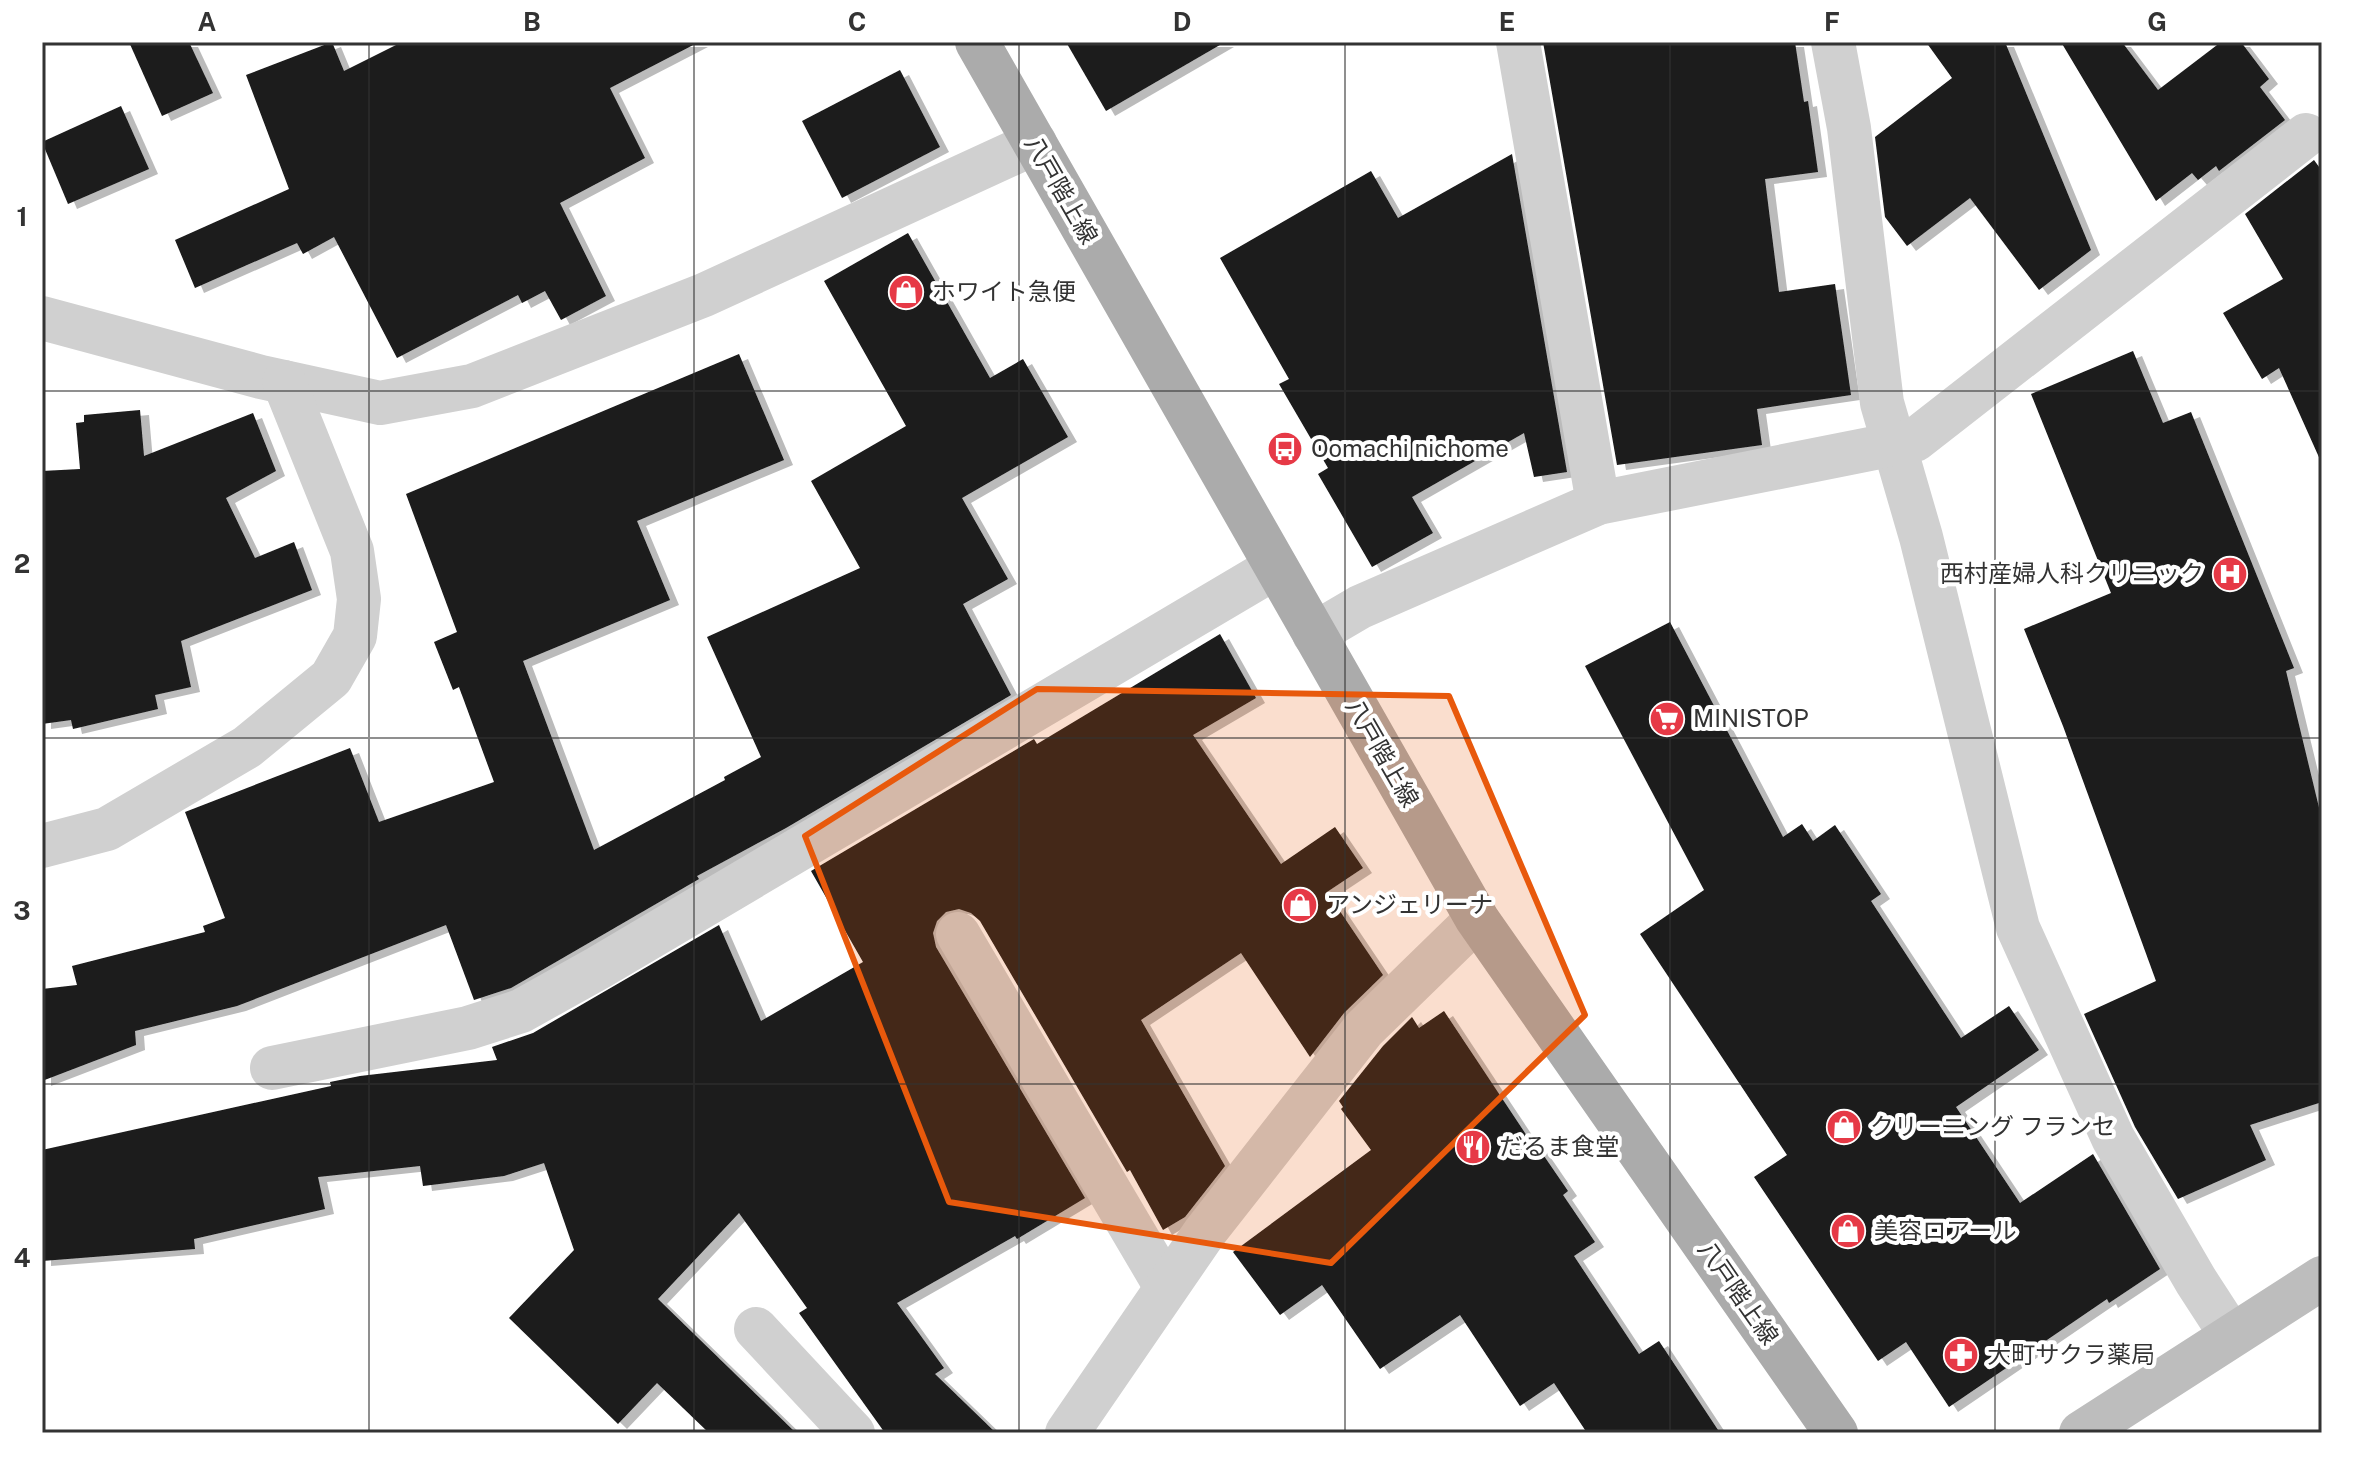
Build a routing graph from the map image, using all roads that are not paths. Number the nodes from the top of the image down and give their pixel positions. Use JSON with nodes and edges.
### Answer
{"nodes":[{"id":1,"x":977,"y":42,"type":"edge"},
{"id":2,"x":1518,"y":42,"type":"edge"},
{"id":3,"x":1833,"y":42,"type":"edge"},
{"id":4,"x":2306,"y":135,"type":"dead end"},
{"id":5,"x":1035,"y":143,"type":"junction"},
{"id":6,"x":42,"y":318,"type":"edge"},
{"id":7,"x":284,"y":382,"type":"junction"},
{"id":8,"x":1895,"y":444,"type":"junction"},
{"id":9,"x":1598,"y":503,"type":"junction"},
{"id":10,"x":1276,"y":567,"type":"junction"},
{"id":11,"x":1314,"y":634,"type":"junction"},
{"id":12,"x":42,"y":846,"type":"edge"},
{"id":13,"x":1477,"y":919,"type":"junction"},
{"id":14,"x":958,"y":934,"type":"dead end"},
{"id":15,"x":272,"y":1068,"type":"dead end"},
{"id":16,"x":2322,"y":1278,"type":"edge"},
{"id":17,"x":1166,"y":1287,"type":"junction"},
{"id":18,"x":756,"y":1329,"type":"dead end"},
{"id":19,"x":2231,"y":1335,"type":"junction"},
{"id":20,"x":853,"y":1433,"type":"edge"},
{"id":21,"x":1067,"y":1433,"type":"edge"},
{"id":22,"x":1836,"y":1433,"type":"edge"},
{"id":23,"x":2081,"y":1433,"type":"edge"}],
"edges":[{"from":1,"to":5,"type":"main road","name":"八戸階上線"},
{"from":2,"to":9,"type":"street"},
{"from":3,"to":8,"type":"street"},
{"from":4,"to":8,"type":"street"},
{"from":5,"to":7,"type":"street"},
{"from":5,"to":10,"type":"main road","name":"八戸階上線"},
{"from":6,"to":7,"type":"street"},
{"from":7,"to":12,"type":"street"},
{"from":8,"to":9,"type":"street"},
{"from":8,"to":19,"type":"street"},
{"from":9,"to":11,"type":"street"},
{"from":10,"to":11,"type":"main road","name":"八戸階上線"},
{"from":10,"to":15,"type":"street"},
{"from":11,"to":13,"type":"main road","name":"八戸階上線"},
{"from":13,"to":17,"type":"street"},
{"from":13,"to":22,"type":"main road","name":"八戸階上線"},
{"from":14,"to":17,"type":"street"},
{"from":16,"to":19,"type":"street"},
{"from":17,"to":21,"type":"street"},
{"from":18,"to":20,"type":"street"},
{"from":19,"to":23,"type":"street"}]}
